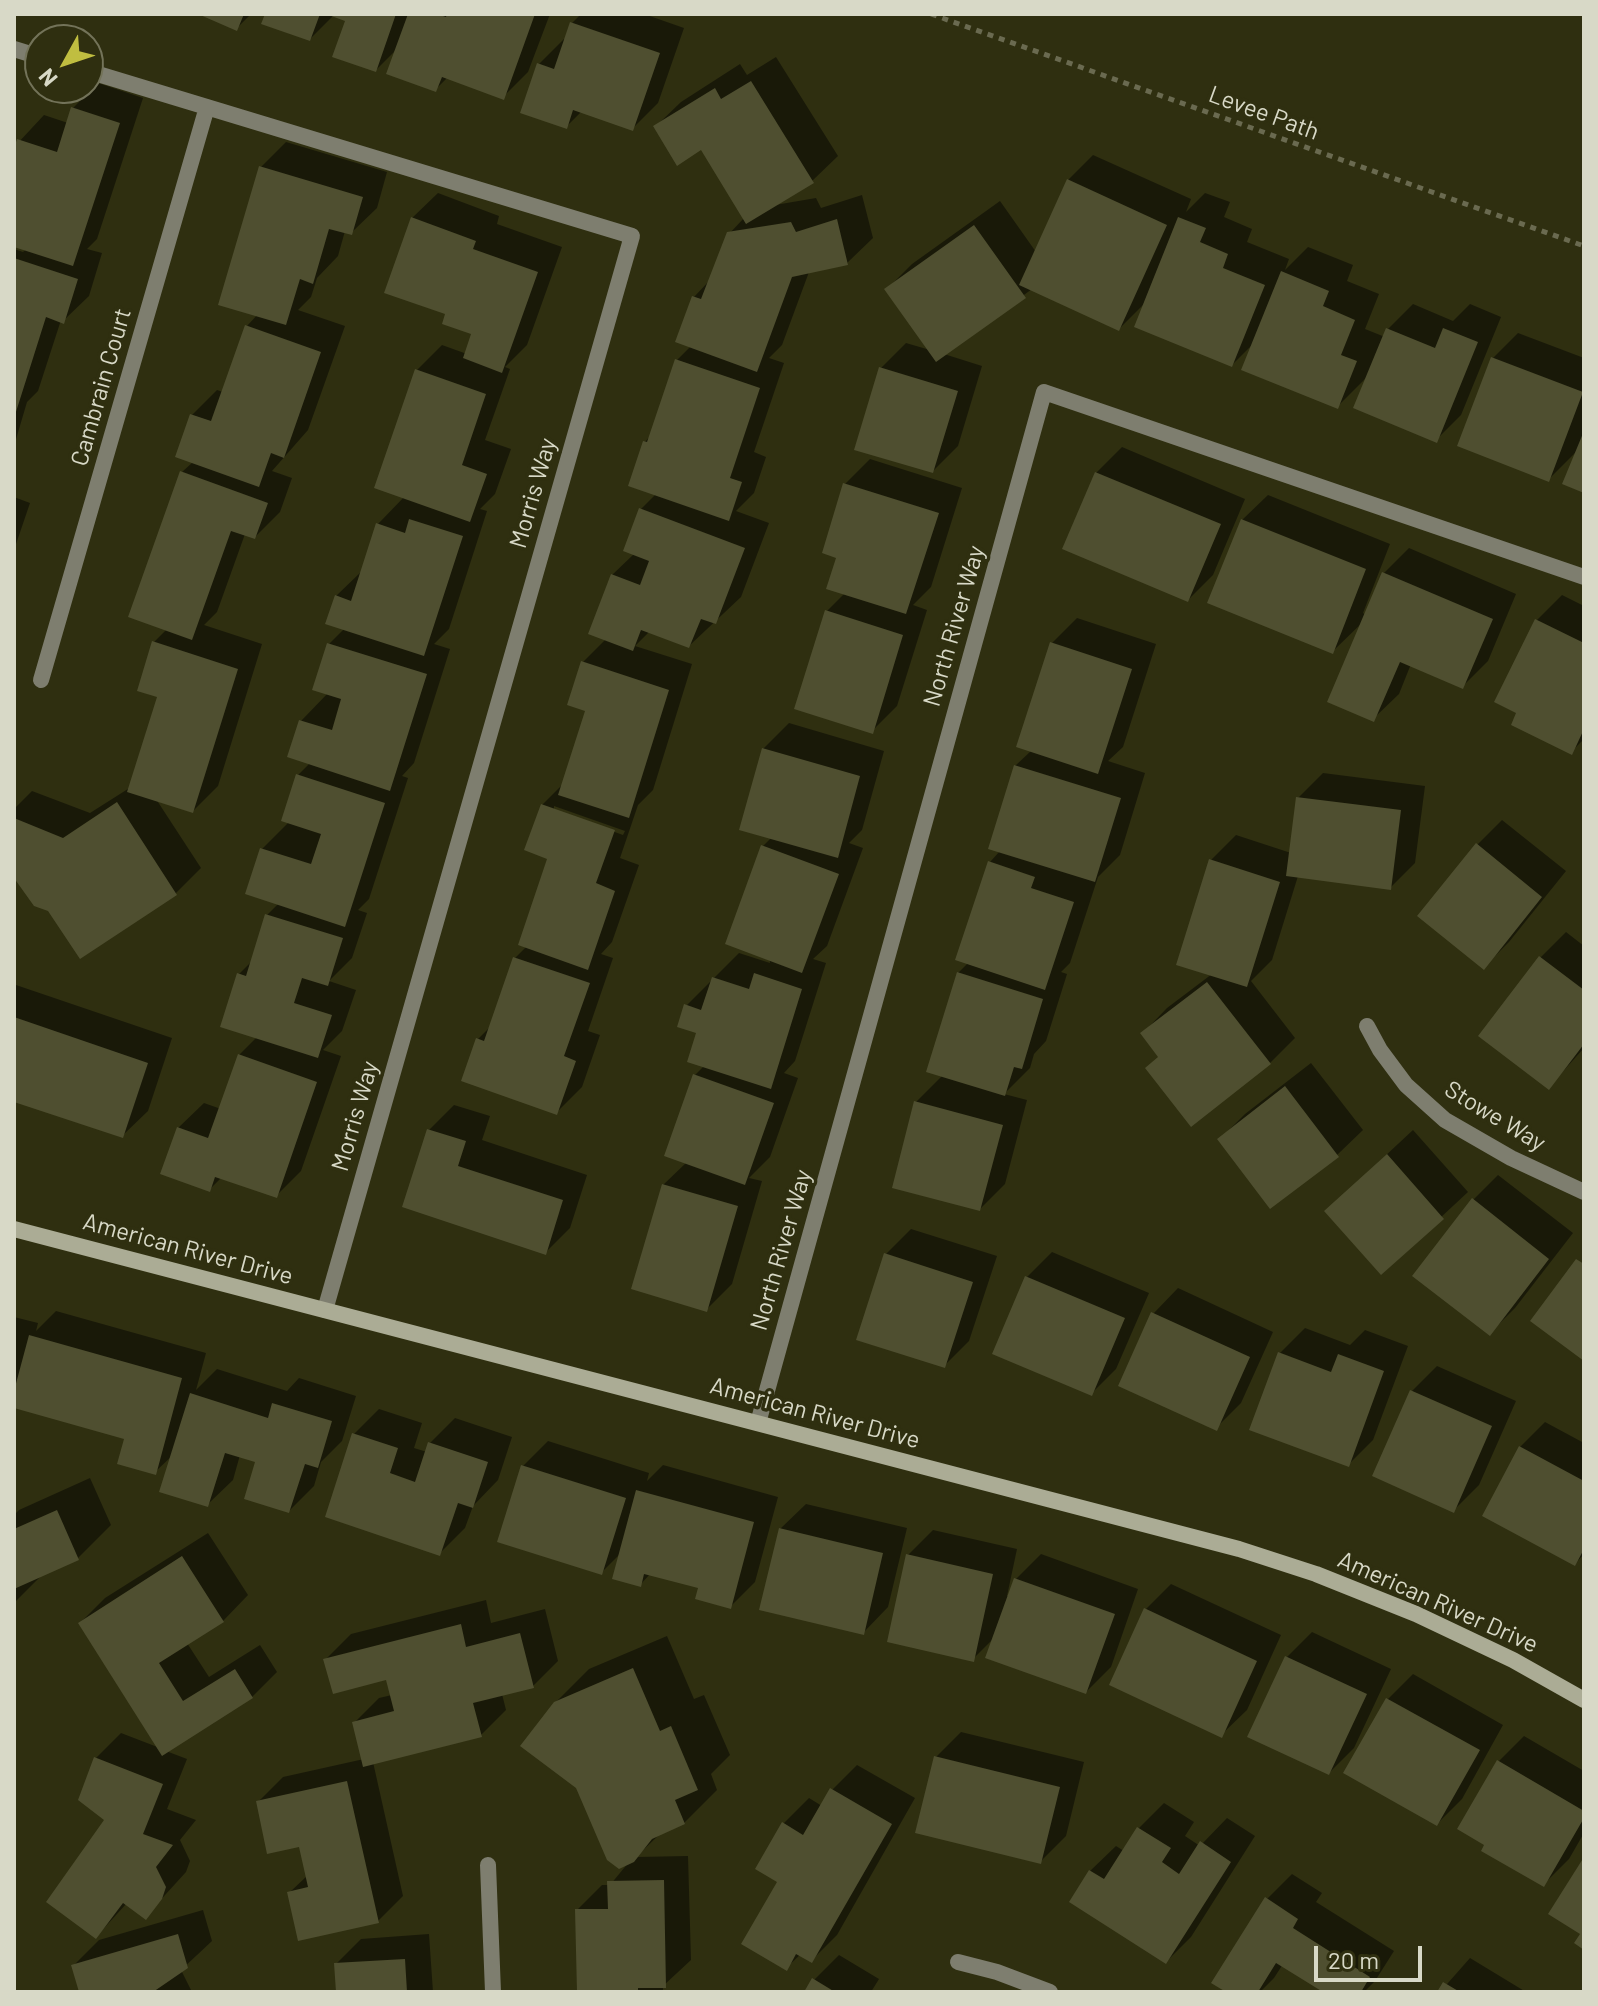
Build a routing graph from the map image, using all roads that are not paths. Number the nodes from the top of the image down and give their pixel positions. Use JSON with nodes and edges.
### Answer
{"nodes":[{"id":1,"x":104,"y":76,"type":"edge"},
{"id":2,"x":207,"y":107,"type":"junction"},
{"id":3,"x":1584,"y":577,"type":"edge"},
{"id":4,"x":41,"y":680,"type":"dead end"},
{"id":5,"x":1367,"y":1026,"type":"dead end"},
{"id":6,"x":1584,"y":1192,"type":"edge"},
{"id":7,"x":14,"y":1229,"type":"edge"},
{"id":8,"x":325,"y":1310,"type":"junction"},
{"id":9,"x":758,"y":1423,"type":"junction"},
{"id":10,"x":1584,"y":1700,"type":"edge"},
{"id":11,"x":488,"y":1865,"type":"dead end"},
{"id":12,"x":958,"y":1962,"type":"dead end"},
{"id":13,"x":493,"y":1992,"type":"edge"},
{"id":14,"x":1050,"y":1992,"type":"edge"}],
"edges":[{"from":1,"to":2,"type":"street","name":"Morris Way"},
{"from":2,"to":4,"type":"street","name":"Cambrain Court"},
{"from":2,"to":8,"type":"street","name":"Morris Way"},
{"from":3,"to":9,"type":"street","name":"North River Way"},
{"from":5,"to":6,"type":"street","name":"Stowe Way"},
{"from":7,"to":8,"type":"street","name":"American River Drive"},
{"from":8,"to":9,"type":"street","name":"American River Drive"},
{"from":9,"to":10,"type":"street","name":"American River Drive"},
{"from":11,"to":13,"type":"street"},
{"from":12,"to":14,"type":"street"}]}
